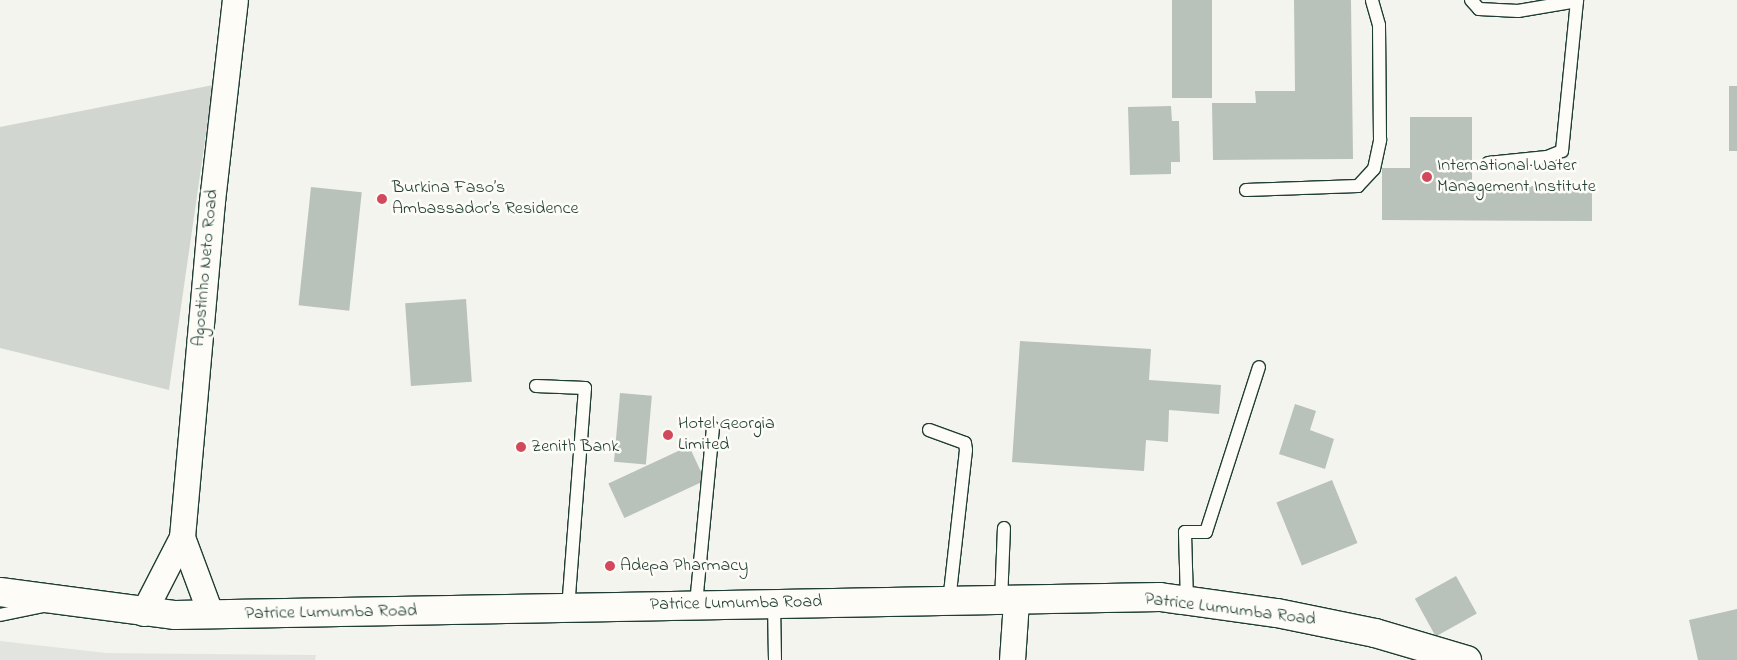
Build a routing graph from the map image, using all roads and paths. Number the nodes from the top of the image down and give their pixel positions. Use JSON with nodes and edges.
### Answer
{"nodes":[{"id":1,"x":235,"y":0,"type":"edge"},
{"id":2,"x":1372,"y":0,"type":"edge"},
{"id":3,"x":1471,"y":0,"type":"edge"},
{"id":4,"x":1577,"y":0,"type":"edge"},
{"id":5,"x":1488,"y":163,"type":"dead end"},
{"id":6,"x":1246,"y":190,"type":"dead end"},
{"id":7,"x":1259,"y":366,"type":"dead end"},
{"id":8,"x":536,"y":386,"type":"dead end"},
{"id":9,"x":713,"y":428,"type":"dead end"},
{"id":10,"x":929,"y":430,"type":"dead end"},
{"id":11,"x":1004,"y":528,"type":"dead end"},
{"id":12,"x":182,"y":537,"type":"junction"},
{"id":13,"x":0,"y":592,"type":"edge"},
{"id":14,"x":1186,"y":601,"type":"junction"},
{"id":15,"x":64,"y":602,"type":"junction"},
{"id":16,"x":949,"y":602,"type":"junction"},
{"id":17,"x":1009,"y":602,"type":"junction"},
{"id":18,"x":774,"y":603,"type":"junction"},
{"id":19,"x":696,"y":604,"type":"junction"},
{"id":20,"x":568,"y":608,"type":"junction"},
{"id":21,"x":143,"y":613,"type":"junction"},
{"id":22,"x":0,"y":615,"type":"edge"},
{"id":23,"x":211,"y":615,"type":"junction"},
{"id":24,"x":775,"y":660,"type":"edge"},
{"id":25,"x":1012,"y":660,"type":"edge"},
{"id":26,"x":1467,"y":660,"type":"edge"}],
"edges":[{"from":1,"to":12,"type":"street","name":"Agostinho Neto Road"},
{"from":2,"to":6,"type":"lane"},
{"from":3,"to":4,"type":"lane"},
{"from":4,"to":5,"type":"lane"},
{"from":7,"to":14,"type":"lane"},
{"from":8,"to":20,"type":"lane"},
{"from":9,"to":19,"type":"lane"},
{"from":10,"to":16,"type":"lane"},
{"from":11,"to":17,"type":"lane"},
{"from":12,"to":21,"type":"street","name":"Agostinho Neto Road"},
{"from":12,"to":23,"type":"street","name":"Agostinho Neto Road"},
{"from":13,"to":15,"type":"street","name":"Patrice Lumumba Road"},
{"from":14,"to":17,"type":"street","name":"Patrice Lumumba Road"},
{"from":14,"to":26,"type":"street","name":"Patrice Lumumba Road"},
{"from":15,"to":21,"type":"street","name":"Patrice Lumumba Road"},
{"from":15,"to":22,"type":"lane"},
{"from":16,"to":17,"type":"street","name":"Patrice Lumumba Road"},
{"from":16,"to":18,"type":"street","name":"Patrice Lumumba Road"},
{"from":17,"to":25,"type":"street"},
{"from":18,"to":19,"type":"street","name":"Patrice Lumumba Road"},
{"from":18,"to":24,"type":"lane"},
{"from":19,"to":20,"type":"street","name":"Patrice Lumumba Road"},
{"from":20,"to":23,"type":"street","name":"Patrice Lumumba Road"},
{"from":21,"to":23,"type":"street","name":"Patrice Lumumba Road"}]}
